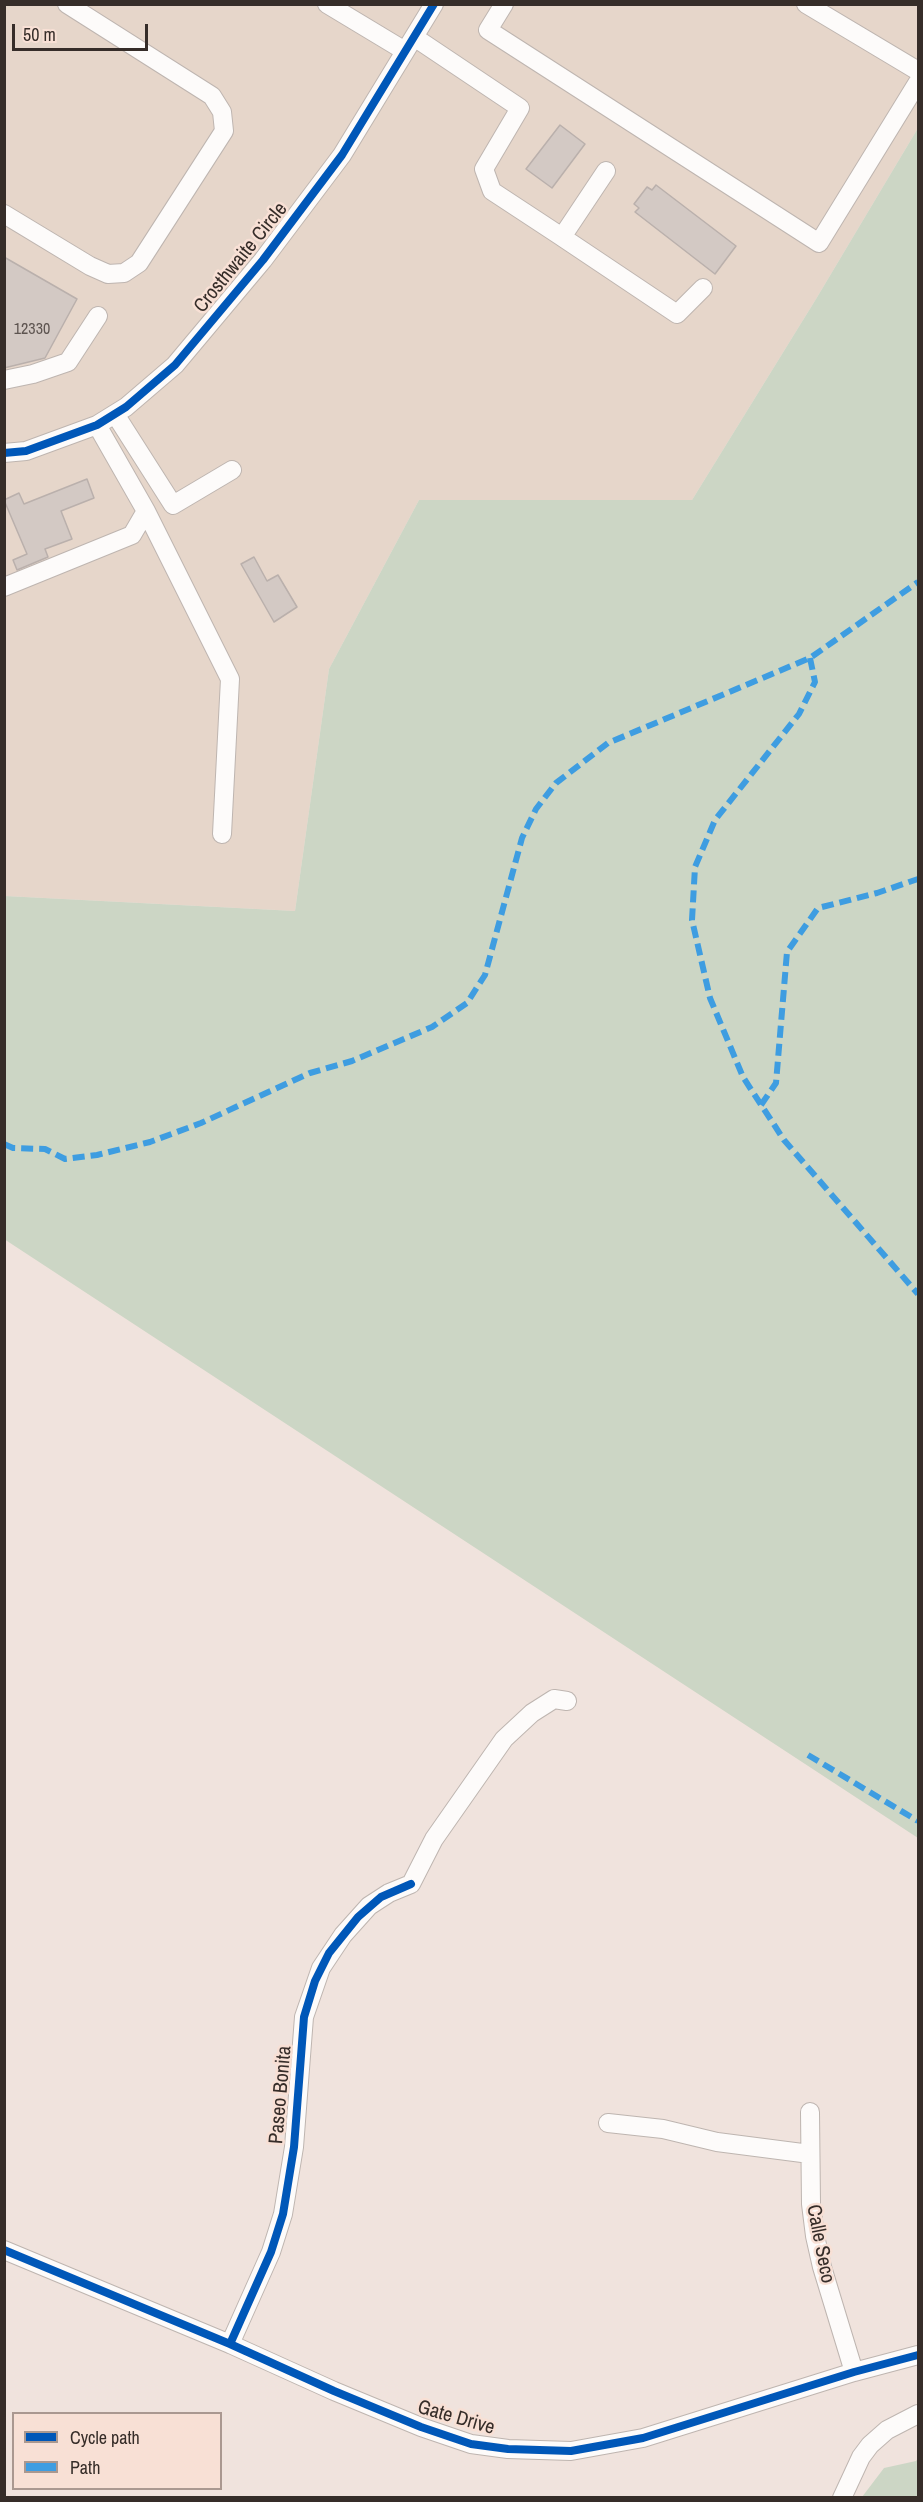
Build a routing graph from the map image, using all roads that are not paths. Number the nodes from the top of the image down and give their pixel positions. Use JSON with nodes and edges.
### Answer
{"nodes":[{"id":1,"x":68,"y":4,"type":"edge"},
{"id":2,"x":327,"y":4,"type":"edge"},
{"id":3,"x":434,"y":4,"type":"edge"},
{"id":4,"x":504,"y":4,"type":"edge"},
{"id":5,"x":806,"y":4,"type":"edge"},
{"id":6,"x":409,"y":44,"type":"junction"},
{"id":7,"x":918,"y":71,"type":"edge"},
{"id":8,"x":918,"y":82,"type":"edge"},
{"id":9,"x":606,"y":171,"type":"dead end"},
{"id":10,"x":4,"y":214,"type":"edge"},
{"id":11,"x":562,"y":237,"type":"junction"},
{"id":12,"x":703,"y":288,"type":"dead end"},
{"id":13,"x":98,"y":316,"type":"dead end"},
{"id":14,"x":4,"y":380,"type":"edge"},
{"id":15,"x":115,"y":414,"type":"junction"},
{"id":16,"x":97,"y":425,"type":"junction"},
{"id":17,"x":4,"y":453,"type":"edge"},
{"id":18,"x":232,"y":470,"type":"dead end"},
{"id":19,"x":146,"y":511,"type":"junction"},
{"id":20,"x":4,"y":587,"type":"edge"},
{"id":21,"x":222,"y":834,"type":"dead end"},
{"id":22,"x":567,"y":1701,"type":"dead end"},
{"id":23,"x":810,"y":2112,"type":"dead end"},
{"id":24,"x":608,"y":2123,"type":"dead end"},
{"id":25,"x":810,"y":2154,"type":"junction"},
{"id":26,"x":4,"y":2250,"type":"edge"},
{"id":27,"x":230,"y":2344,"type":"junction"},
{"id":28,"x":918,"y":2355,"type":"edge"},
{"id":29,"x":854,"y":2372,"type":"junction"},
{"id":30,"x":918,"y":2414,"type":"edge"},
{"id":31,"x":842,"y":2498,"type":"edge"}],
"edges":[{"from":1,"to":10,"type":"street"},
{"from":2,"to":6,"type":"street"},
{"from":3,"to":6,"type":"street","name":"Crosthwaite Circle"},
{"from":4,"to":8,"type":"street"},
{"from":5,"to":7,"type":"street"},
{"from":6,"to":11,"type":"street"},
{"from":6,"to":15,"type":"street","name":"Crosthwaite Circle"},
{"from":9,"to":11,"type":"street"},
{"from":11,"to":12,"type":"street"},
{"from":13,"to":14,"type":"street"},
{"from":15,"to":16,"type":"street","name":"Crosthwaite Circle"},
{"from":15,"to":18,"type":"street"},
{"from":16,"to":17,"type":"street","name":"Crosthwaite Circle"},
{"from":16,"to":19,"type":"street"},
{"from":19,"to":20,"type":"street"},
{"from":19,"to":21,"type":"street"},
{"from":22,"to":27,"type":"street","name":"Paseo Bonita"},
{"from":23,"to":25,"type":"street","name":"Calle Seco"},
{"from":24,"to":25,"type":"street"},
{"from":25,"to":29,"type":"street","name":"Calle Seco"},
{"from":26,"to":27,"type":"street","name":"Gate Drive"},
{"from":27,"to":29,"type":"street","name":"Gate Drive"},
{"from":28,"to":29,"type":"street","name":"Gate Drive"},
{"from":30,"to":31,"type":"street"}]}
